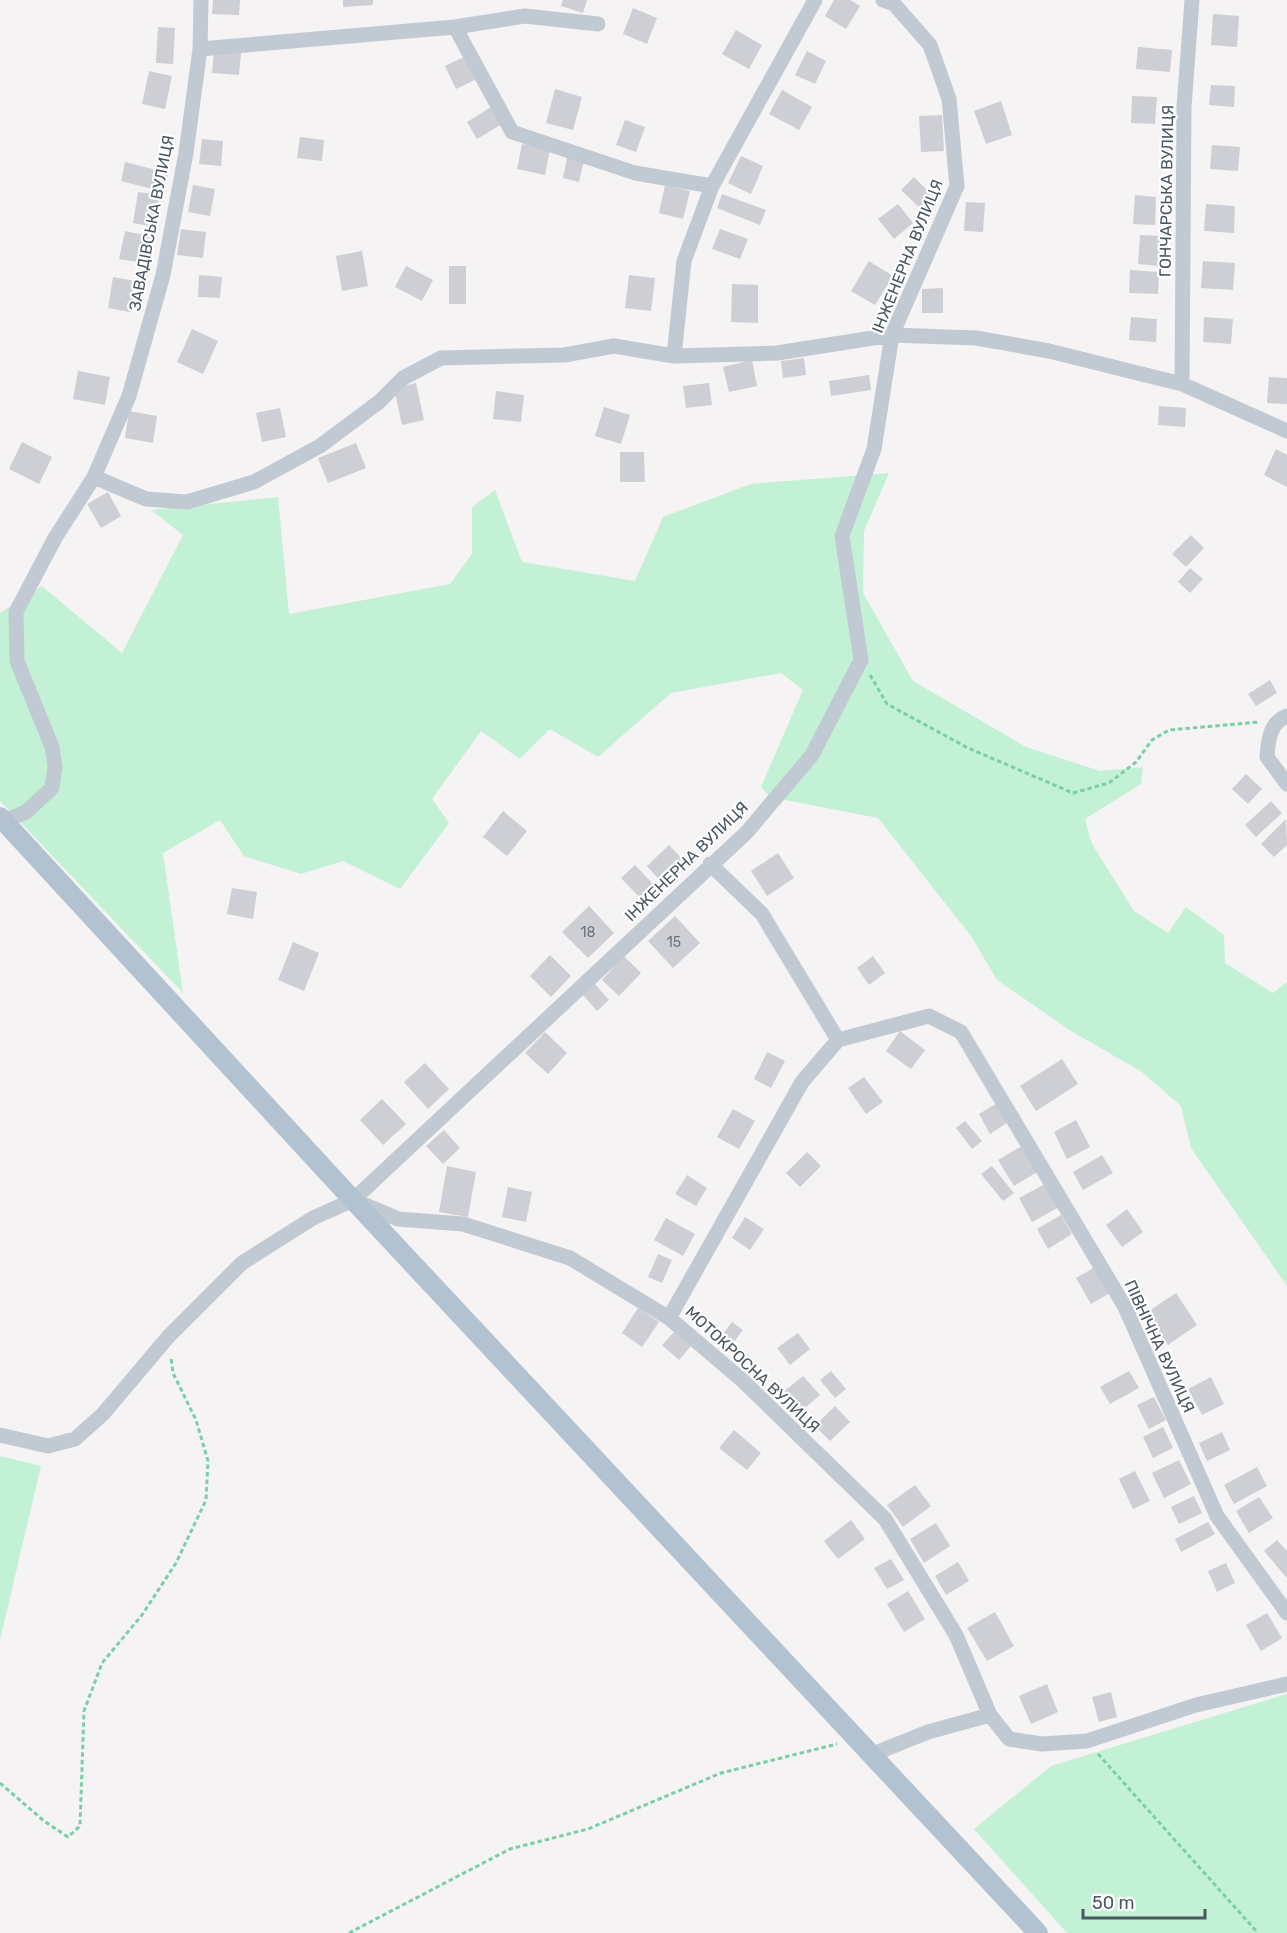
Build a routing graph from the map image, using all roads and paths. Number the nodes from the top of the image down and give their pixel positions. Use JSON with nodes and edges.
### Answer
{"nodes":[{"id":1,"x":201,"y":0,"type":"edge"},
{"id":2,"x":815,"y":0,"type":"edge"},
{"id":3,"x":882,"y":0,"type":"edge"},
{"id":4,"x":1192,"y":0,"type":"edge"},
{"id":5,"x":598,"y":24,"type":"dead end"},
{"id":6,"x":454,"y":27,"type":"junction"},
{"id":7,"x":200,"y":49,"type":"junction"},
{"id":8,"x":712,"y":186,"type":"junction"},
{"id":9,"x":892,"y":335,"type":"junction"},
{"id":10,"x":674,"y":356,"type":"junction"},
{"id":11,"x":1182,"y":384,"type":"junction"},
{"id":12,"x":1287,"y":431,"type":"edge"},
{"id":13,"x":94,"y":477,"type":"junction"},
{"id":14,"x":861,"y":660,"type":"junction"},
{"id":15,"x":1283,"y":717,"type":"edge"},
{"id":16,"x":1287,"y":784,"type":"edge"},
{"id":17,"x":2,"y":819,"type":"edge"},
{"id":18,"x":710,"y":864,"type":"junction"},
{"id":19,"x":838,"y":1040,"type":"junction"},
{"id":20,"x":353,"y":1200,"type":"junction"},
{"id":21,"x":669,"y":1318,"type":"junction"},
{"id":22,"x":168,"y":1337,"type":"junction"},
{"id":23,"x":0,"y":1435,"type":"edge"},
{"id":24,"x":1287,"y":1612,"type":"edge"},
{"id":25,"x":1287,"y":1684,"type":"edge"},
{"id":26,"x":990,"y":1715,"type":"junction"},
{"id":27,"x":1088,"y":1741,"type":"junction"},
{"id":28,"x":843,"y":1746,"type":"dead end"},
{"id":29,"x":873,"y":1754,"type":"junction"},
{"id":30,"x":0,"y":1783,"type":"edge"},
{"id":31,"x":349,"y":1933,"type":"edge"},
{"id":32,"x":1038,"y":1933,"type":"edge"},
{"id":33,"x":1258,"y":1933,"type":"edge"}],
"edges":[{"from":1,"to":7,"type":"street","name":"ЗАВАДІВСЬКА ВУЛИЦЯ"},
{"from":2,"to":8,"type":"street"},
{"from":3,"to":9,"type":"street","name":"ІНЖЕНЕРНА ВУЛИЦЯ"},
{"from":4,"to":11,"type":"street","name":"ГОНЧАРСЬКА ВУЛИЦЯ"},
{"from":5,"to":6,"type":"street"},
{"from":6,"to":7,"type":"street"},
{"from":6,"to":8,"type":"street"},
{"from":7,"to":13,"type":"street","name":"ЗАВАДІВСЬКА ВУЛИЦЯ"},
{"from":8,"to":10,"type":"street"},
{"from":9,"to":10,"type":"street"},
{"from":9,"to":11,"type":"street"},
{"from":9,"to":14,"type":"street","name":"ІНЖЕНЕРНА ВУЛИЦЯ"},
{"from":10,"to":13,"type":"street"},
{"from":11,"to":12,"type":"street"},
{"from":13,"to":17,"type":"street","name":"ЗАВАДІВСЬКА ВУЛИЦЯ"},
{"from":14,"to":15,"type":"path"},
{"from":14,"to":18,"type":"street","name":"ІНЖЕНЕРНА ВУЛИЦЯ"},
{"from":15,"to":16,"type":"street"},
{"from":17,"to":20,"type":"main road"},
{"from":18,"to":19,"type":"street"},
{"from":18,"to":20,"type":"street","name":"ІНЖЕНЕРНА ВУЛИЦЯ"},
{"from":19,"to":21,"type":"street","name":"МОТОКРОСНА ВУЛИЦЯ"},
{"from":19,"to":24,"type":"street","name":"ПІВНІЧНА ВУЛИЦЯ"},
{"from":20,"to":21,"type":"street"},
{"from":20,"to":22,"type":"street","name":"ІНЖЕНЕРНА ВУЛИЦЯ"},
{"from":20,"to":29,"type":"main road"},
{"from":21,"to":26,"type":"street","name":"МОТОКРОСНА ВУЛИЦЯ"},
{"from":22,"to":23,"type":"street","name":"ІНЖЕНЕРНА ВУЛИЦЯ"},
{"from":22,"to":30,"type":"path"},
{"from":25,"to":27,"type":"street"},
{"from":26,"to":27,"type":"street","name":"МОТОКРОСНА ВУЛИЦЯ"},
{"from":26,"to":29,"type":"street"},
{"from":27,"to":33,"type":"path"},
{"from":28,"to":31,"type":"path"},
{"from":29,"to":32,"type":"main road"}]}
